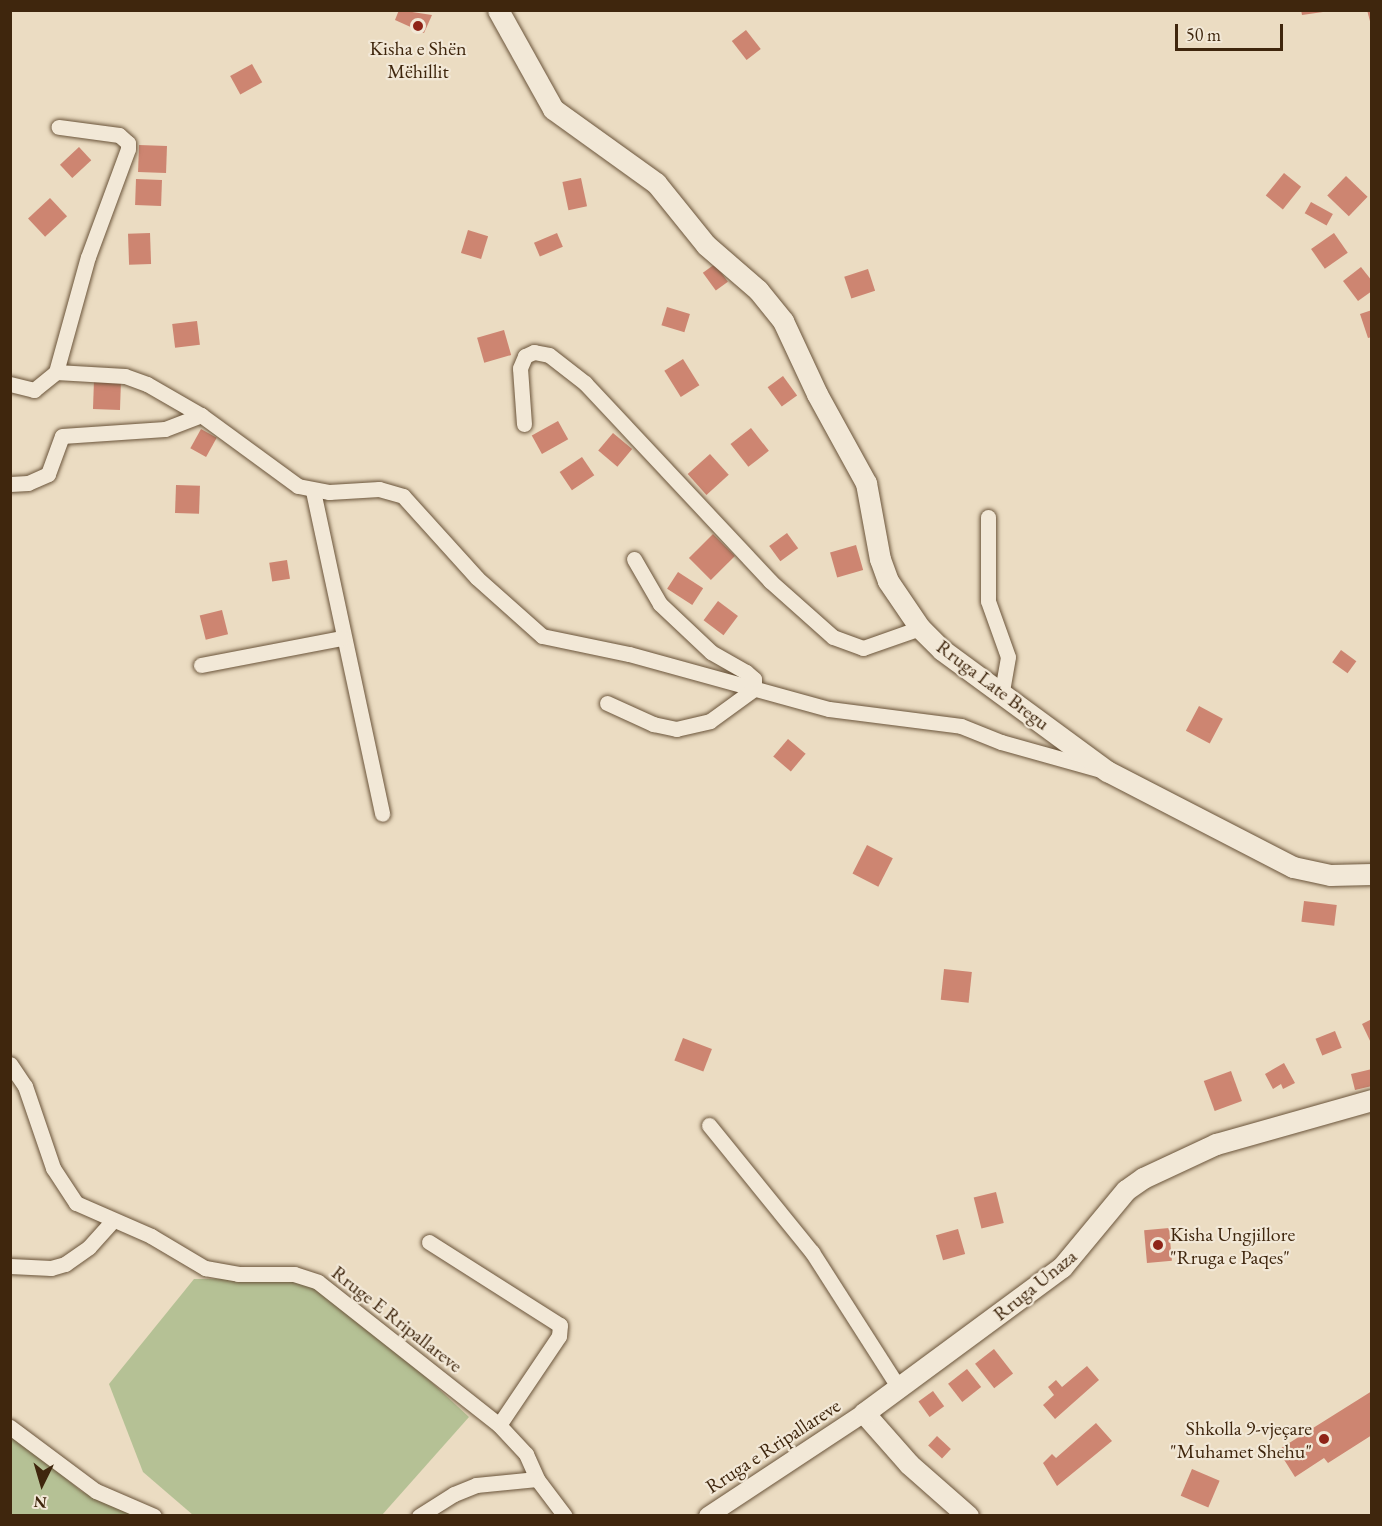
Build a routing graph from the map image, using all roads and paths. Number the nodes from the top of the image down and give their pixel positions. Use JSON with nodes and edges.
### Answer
{"nodes":[{"id":1,"x":498,"y":10,"type":"edge"},
{"id":2,"x":59,"y":127,"type":"dead end"},
{"id":3,"x":56,"y":372,"type":"junction"},
{"id":4,"x":10,"y":384,"type":"edge"},
{"id":5,"x":201,"y":415,"type":"junction"},
{"id":6,"x":524,"y":424,"type":"dead end"},
{"id":7,"x":10,"y":484,"type":"edge"},
{"id":8,"x":313,"y":491,"type":"junction"},
{"id":9,"x":988,"y":517,"type":"dead end"},
{"id":10,"x":634,"y":559,"type":"dead end"},
{"id":11,"x":920,"y":628,"type":"junction"},
{"id":12,"x":342,"y":638,"type":"junction"},
{"id":13,"x":201,"y":665,"type":"dead end"},
{"id":14,"x":754,"y":689,"type":"junction"},
{"id":15,"x":1002,"y":691,"type":"junction"},
{"id":16,"x":607,"y":703,"type":"dead end"},
{"id":17,"x":1107,"y":771,"type":"junction"},
{"id":18,"x":382,"y":814,"type":"dead end"},
{"id":19,"x":1371,"y":874,"type":"edge"},
{"id":20,"x":10,"y":1064,"type":"edge"},
{"id":21,"x":1371,"y":1100,"type":"edge"},
{"id":22,"x":709,"y":1125,"type":"dead end"},
{"id":23,"x":113,"y":1220,"type":"junction"},
{"id":24,"x":429,"y":1242,"type":"dead end"},
{"id":25,"x":10,"y":1266,"type":"edge"},
{"id":26,"x":899,"y":1388,"type":"junction"},
{"id":27,"x":864,"y":1413,"type":"junction"},
{"id":28,"x":499,"y":1425,"type":"junction"},
{"id":29,"x":10,"y":1427,"type":"edge"},
{"id":30,"x":537,"y":1479,"type":"junction"},
{"id":31,"x":154,"y":1515,"type":"edge"},
{"id":32,"x":419,"y":1515,"type":"edge"},
{"id":33,"x":565,"y":1515,"type":"edge"},
{"id":34,"x":708,"y":1515,"type":"edge"},
{"id":35,"x":968,"y":1515,"type":"edge"}],
"edges":[{"from":1,"to":11,"type":"main road","name":"Rruga Late Bregu"},
{"from":2,"to":3,"type":"street"},
{"from":3,"to":4,"type":"street"},
{"from":3,"to":5,"type":"street"},
{"from":5,"to":7,"type":"street"},
{"from":5,"to":8,"type":"street"},
{"from":6,"to":11,"type":"street"},
{"from":8,"to":12,"type":"street"},
{"from":8,"to":14,"type":"street"},
{"from":9,"to":15,"type":"street"},
{"from":10,"to":14,"type":"street"},
{"from":11,"to":15,"type":"main road","name":"Rruga Late Bregu"},
{"from":12,"to":13,"type":"street"},
{"from":12,"to":18,"type":"street"},
{"from":14,"to":16,"type":"street"},
{"from":14,"to":17,"type":"street"},
{"from":15,"to":17,"type":"main road","name":"Rruga Late Bregu"},
{"from":17,"to":19,"type":"main road","name":"Rruga Late Bregu"},
{"from":20,"to":23,"type":"street","name":"Rruge E Rripallareve"},
{"from":21,"to":26,"type":"main road","name":"Rruga Unaza"},
{"from":22,"to":26,"type":"street"},
{"from":23,"to":25,"type":"street"},
{"from":23,"to":28,"type":"street","name":"Rruge E Rripallareve"},
{"from":24,"to":28,"type":"street"},
{"from":26,"to":27,"type":"main road","name":"Rruga Unaza"},
{"from":27,"to":34,"type":"street","name":"Rruga e Rripallareve"},
{"from":27,"to":35,"type":"main road"},
{"from":28,"to":30,"type":"street","name":"Rruge E Rripallareve"},
{"from":29,"to":31,"type":"street"},
{"from":30,"to":32,"type":"street"},
{"from":30,"to":33,"type":"street"}]}
